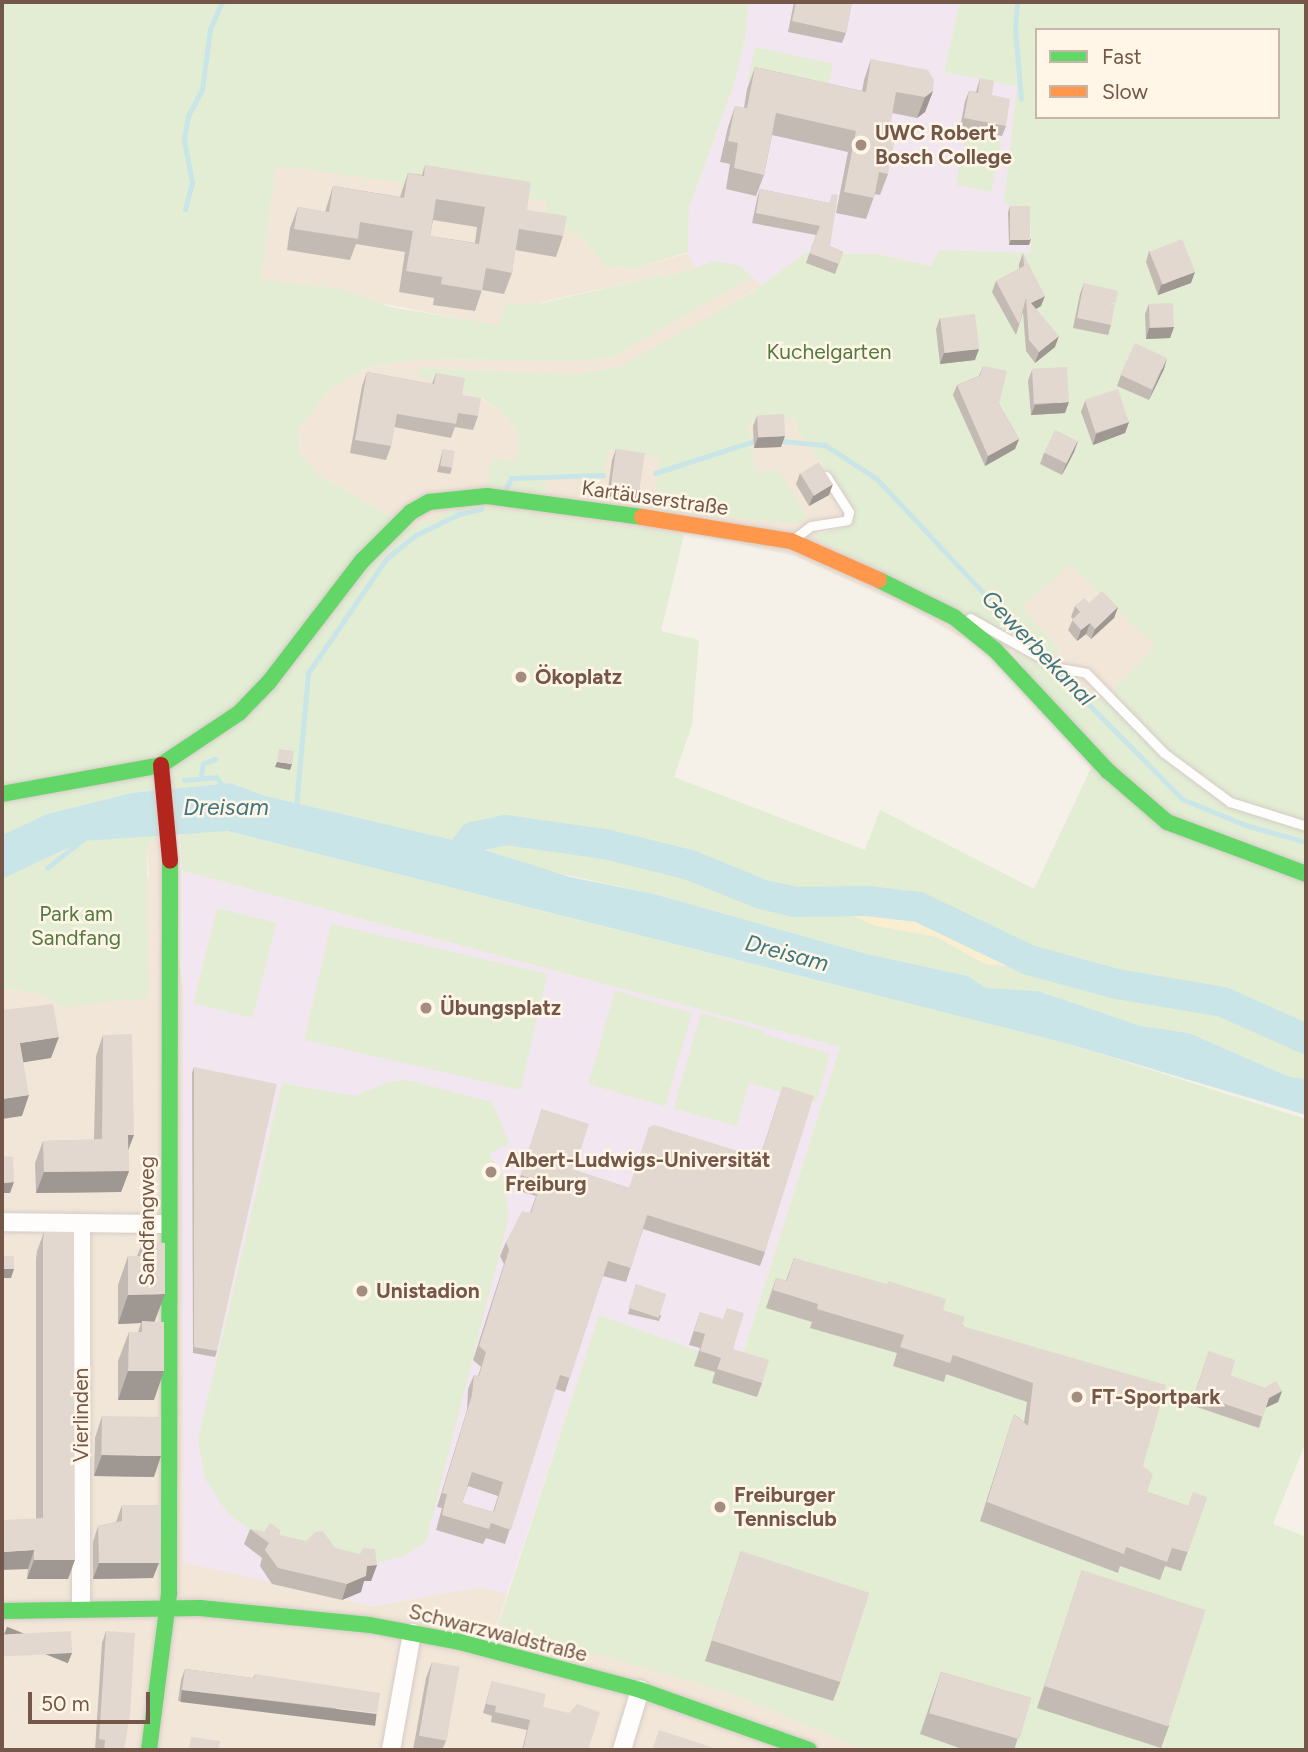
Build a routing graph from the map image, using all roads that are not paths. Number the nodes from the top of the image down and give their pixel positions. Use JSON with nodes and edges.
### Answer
{"nodes":[{"id":1,"x":822,"y":471,"type":"edge"},
{"id":2,"x":791,"y":541,"type":"junction"},
{"id":3,"x":954,"y":617,"type":"junction"},
{"id":4,"x":162,"y":771,"type":"junction"},
{"id":5,"x":2,"y":794,"type":"edge"},
{"id":6,"x":1306,"y":826,"type":"edge"},
{"id":7,"x":1306,"y":874,"type":"edge"},
{"id":8,"x":2,"y":1222,"type":"edge"},
{"id":9,"x":81,"y":1223,"type":"junction"},
{"id":10,"x":168,"y":1224,"type":"junction"},
{"id":11,"x":81,"y":1607,"type":"junction"},
{"id":12,"x":166,"y":1607,"type":"junction"},
{"id":13,"x":2,"y":1611,"type":"edge"},
{"id":14,"x":412,"y":1633,"type":"junction"},
{"id":15,"x":640,"y":1690,"type":"junction"},
{"id":16,"x":149,"y":1750,"type":"edge"},
{"id":17,"x":391,"y":1750,"type":"edge"},
{"id":18,"x":622,"y":1750,"type":"edge"},
{"id":19,"x":809,"y":1750,"type":"edge"}],
"edges":[{"from":1,"to":2,"type":"lane"},
{"from":2,"to":3,"type":"street","name":"Kartäuserstraße"},
{"from":2,"to":4,"type":"street","name":"Kartäuserstraße"},
{"from":3,"to":6,"type":"lane"},
{"from":3,"to":7,"type":"street","name":"Kartäuserstraße"},
{"from":4,"to":5,"type":"street","name":"Kartäuserstraße"},
{"from":4,"to":10,"type":"street","name":"Sandfangweg"},
{"from":8,"to":9,"type":"street"},
{"from":9,"to":10,"type":"street"},
{"from":9,"to":11,"type":"street","name":"Vierlinden"},
{"from":10,"to":12,"type":"street","name":"Sandfangweg"},
{"from":11,"to":12,"type":"street","name":"Schwarzwaldstraße"},
{"from":11,"to":13,"type":"street","name":"Schwarzwaldstraße"},
{"from":12,"to":14,"type":"street","name":"Schwarzwaldstraße"},
{"from":12,"to":16,"type":"street"},
{"from":14,"to":15,"type":"street","name":"Schwarzwaldstraße"},
{"from":14,"to":17,"type":"street"},
{"from":15,"to":18,"type":"street"},
{"from":15,"to":19,"type":"street","name":"Schwarzwaldstraße"}]}
